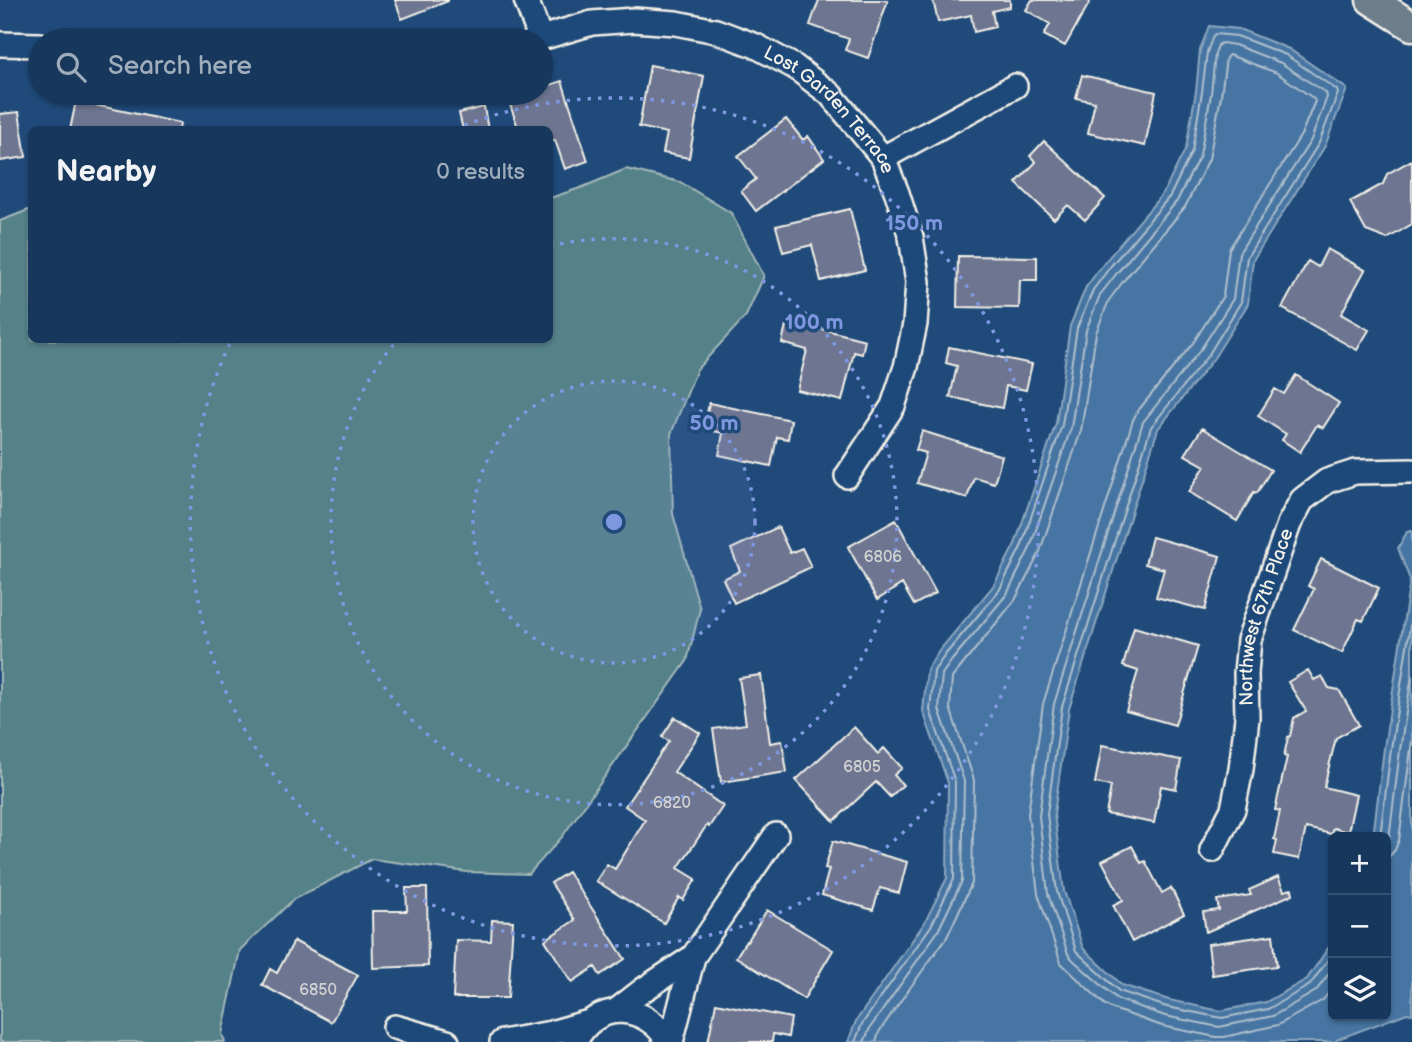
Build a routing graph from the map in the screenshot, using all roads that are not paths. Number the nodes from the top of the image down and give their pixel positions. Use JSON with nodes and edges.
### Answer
{"nodes":[{"id":1,"x":526,"y":0,"type":"edge"},
{"id":2,"x":1371,"y":0,"type":"edge"},
{"id":3,"x":1412,"y":26,"type":"edge"},
{"id":4,"x":534,"y":28,"type":"edge"},
{"id":5,"x":553,"y":34,"type":"edge"},
{"id":6,"x":28,"y":46,"type":"edge"},
{"id":7,"x":5,"y":47,"type":"edge"},
{"id":8,"x":1015,"y":86,"type":"dead end"},
{"id":9,"x":883,"y":158,"type":"junction"},
{"id":10,"x":1412,"y":471,"type":"edge"},
{"id":11,"x":847,"y":476,"type":"dead end"},
{"id":12,"x":776,"y":835,"type":"dead end"},
{"id":13,"x":1212,"y":850,"type":"dead end"},
{"id":14,"x":693,"y":957,"type":"junction"},
{"id":15,"x":616,"y":1011,"type":"junction"},
{"id":16,"x":589,"y":1022,"type":"junction"},
{"id":17,"x":395,"y":1027,"type":"dead end"},
{"id":18,"x":447,"y":1042,"type":"edge"},
{"id":19,"x":502,"y":1042,"type":"edge"},
{"id":20,"x":575,"y":1042,"type":"edge"},
{"id":21,"x":670,"y":1042,"type":"edge"}],
"edges":[{"from":1,"to":4,"type":"street"},
{"from":2,"to":3,"type":"main road"},
{"from":5,"to":9,"type":"street","name":"Lost Garden Terrace"},
{"from":6,"to":7,"type":"street"},
{"from":8,"to":9,"type":"street"},
{"from":9,"to":11,"type":"street","name":"Lost Garden Terrace"},
{"from":10,"to":13,"type":"street","name":"Northwest 67th Place"},
{"from":12,"to":14,"type":"street"},
{"from":14,"to":15,"type":"street"},
{"from":14,"to":21,"type":"street"},
{"from":15,"to":16,"type":"street"},
{"from":15,"to":21,"type":"street"},
{"from":16,"to":19,"type":"street"},
{"from":16,"to":20,"type":"street"},
{"from":17,"to":18,"type":"street"}]}
